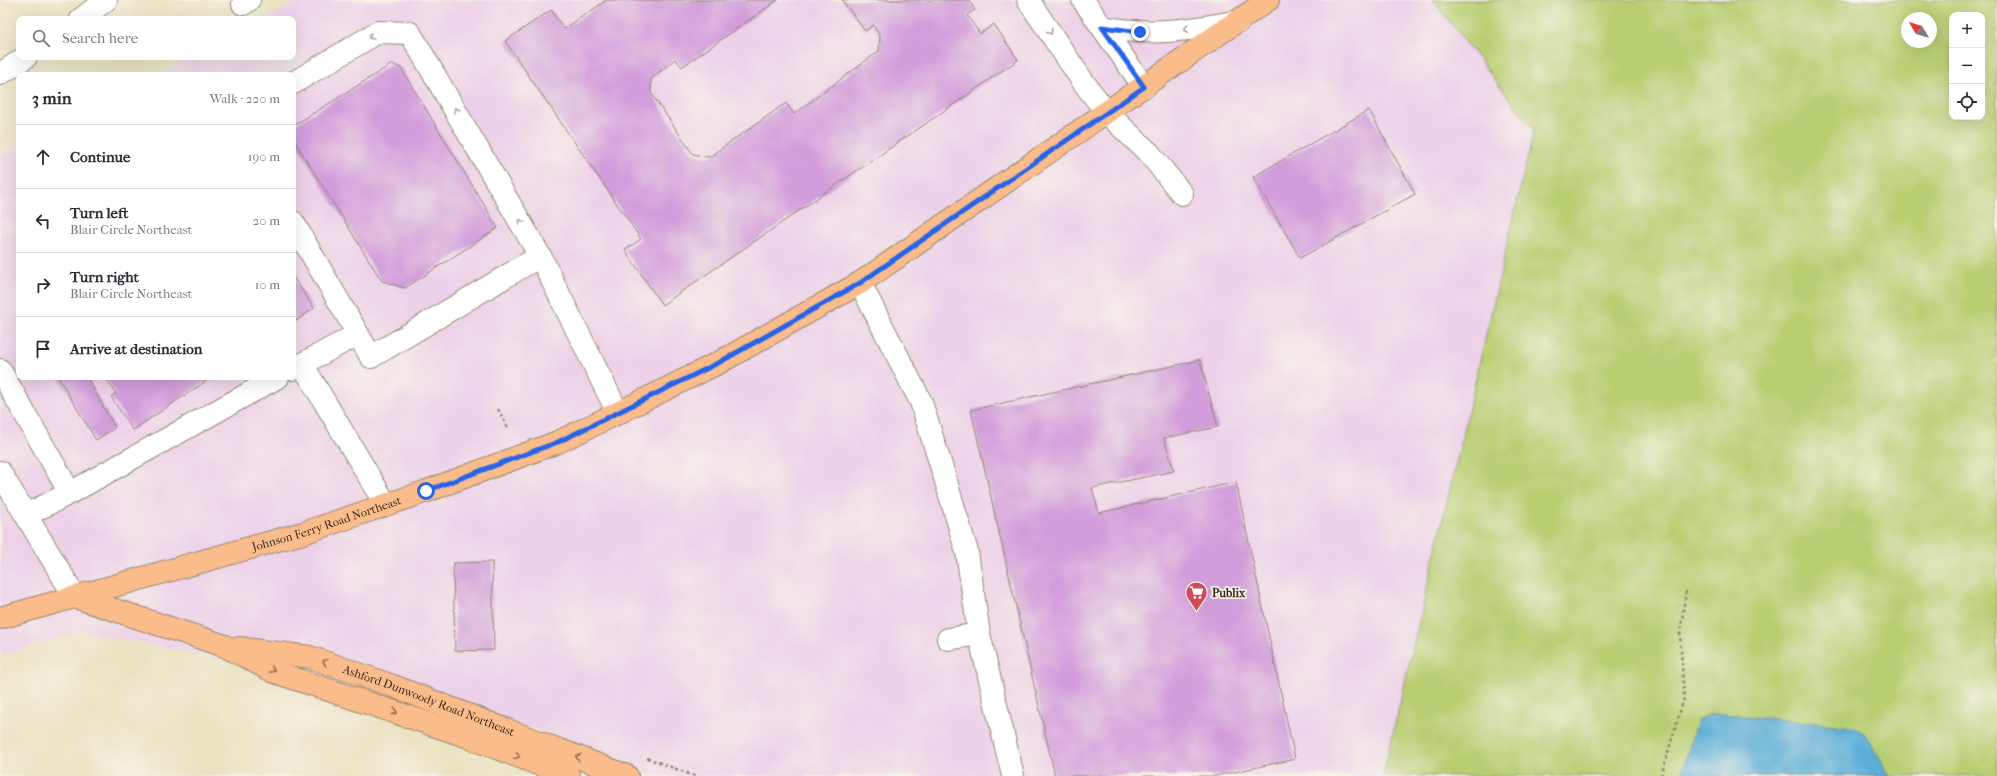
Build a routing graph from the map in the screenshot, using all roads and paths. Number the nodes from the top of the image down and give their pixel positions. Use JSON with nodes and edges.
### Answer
{"nodes":[{"id":1,"x":106,"y":0,"type":"edge"},
{"id":2,"x":1028,"y":0,"type":"edge"},
{"id":3,"x":1083,"y":0,"type":"edge"},
{"id":4,"x":1268,"y":0,"type":"edge"},
{"id":5,"x":85,"y":16,"type":"edge"},
{"id":6,"x":1239,"y":21,"type":"junction"},
{"id":7,"x":1102,"y":27,"type":"junction"},
{"id":8,"x":21,"y":60,"type":"edge"},
{"id":9,"x":0,"y":73,"type":"edge"},
{"id":10,"x":296,"y":81,"type":"edge"},
{"id":11,"x":1144,"y":87,"type":"junction"},
{"id":12,"x":1107,"y":113,"type":"junction"},
{"id":13,"x":1182,"y":194,"type":"dead end"},
{"id":14,"x":296,"y":227,"type":"edge"},
{"id":15,"x":540,"y":256,"type":"junction"},
{"id":16,"x":860,"y":283,"type":"junction"},
{"id":17,"x":358,"y":334,"type":"junction"},
{"id":18,"x":298,"y":366,"type":"edge"},
{"id":19,"x":0,"y":370,"type":"edge"},
{"id":20,"x":273,"y":380,"type":"edge"},
{"id":21,"x":498,"y":409,"type":"dead end"},
{"id":22,"x":618,"y":413,"type":"junction"},
{"id":23,"x":509,"y":430,"type":"dead end"},
{"id":24,"x":1,"y":475,"type":"edge"},
{"id":25,"x":70,"y":493,"type":"junction"},
{"id":26,"x":386,"y":505,"type":"junction"},
{"id":27,"x":26,"y":515,"type":"junction"},
{"id":28,"x":1686,"y":591,"type":"dead end"},
{"id":29,"x":75,"y":597,"type":"junction"},
{"id":30,"x":0,"y":618,"type":"edge"},
{"id":31,"x":979,"y":634,"type":"junction"},
{"id":32,"x":948,"y":639,"type":"dead end"},
{"id":33,"x":225,"y":646,"type":"junction"},
{"id":34,"x":569,"y":776,"type":"edge"},
{"id":35,"x":627,"y":776,"type":"edge"},
{"id":36,"x":1012,"y":776,"type":"edge"},
{"id":37,"x":1661,"y":776,"type":"edge"}],
"edges":[{"from":1,"to":5,"type":"street"},
{"from":2,"to":12,"type":"street","one_way":true},
{"from":3,"to":7,"type":"street"},
{"from":4,"to":6,"type":"main road","name":"Johnson Ferry Road Northeast"},
{"from":6,"to":7,"type":"street","one_way":true},
{"from":6,"to":11,"type":"main road","name":"Johnson Ferry Road Northeast"},
{"from":7,"to":11,"type":"street"},
{"from":8,"to":9,"type":"street"},
{"from":15,"to":10,"type":"street","one_way":true},
{"from":11,"to":12,"type":"main road","name":"Johnson Ferry Road Northeast"},
{"from":12,"to":13,"type":"street"},
{"from":12,"to":16,"type":"main road","name":"Johnson Ferry Road Northeast"},
{"from":14,"to":17,"type":"street"},
{"from":15,"to":17,"type":"street"},
{"from":15,"to":22,"type":"street"},
{"from":16,"to":22,"type":"main road","name":"Johnson Ferry Road Northeast"},
{"from":16,"to":31,"type":"street"},
{"from":17,"to":18,"type":"street"},
{"from":18,"to":26,"type":"street"},
{"from":19,"to":25,"type":"street"},
{"from":20,"to":25,"type":"street"},
{"from":21,"to":23,"type":"path"},
{"from":22,"to":26,"type":"main road","name":"Johnson Ferry Road Northeast"},
{"from":24,"to":27,"type":"street"},
{"from":25,"to":27,"type":"street"},
{"from":26,"to":29,"type":"main road","name":"Johnson Ferry Road Northeast"},
{"from":27,"to":29,"type":"street"},
{"from":28,"to":37,"type":"path"},
{"from":29,"to":30,"type":"main road","name":"Johnson Ferry Road Northeast"},
{"from":29,"to":33,"type":"main road","name":"Ashford Dunwoody Road Northeast"},
{"from":31,"to":32,"type":"street"},
{"from":31,"to":36,"type":"street"},
{"from":33,"to":34,"type":"main road","name":"Ashford Dunwoody Road Northeast","one_way":true},
{"from":35,"to":33,"type":"main road","name":"Ashford Dunwoody Road Northeast","one_way":true}]}
